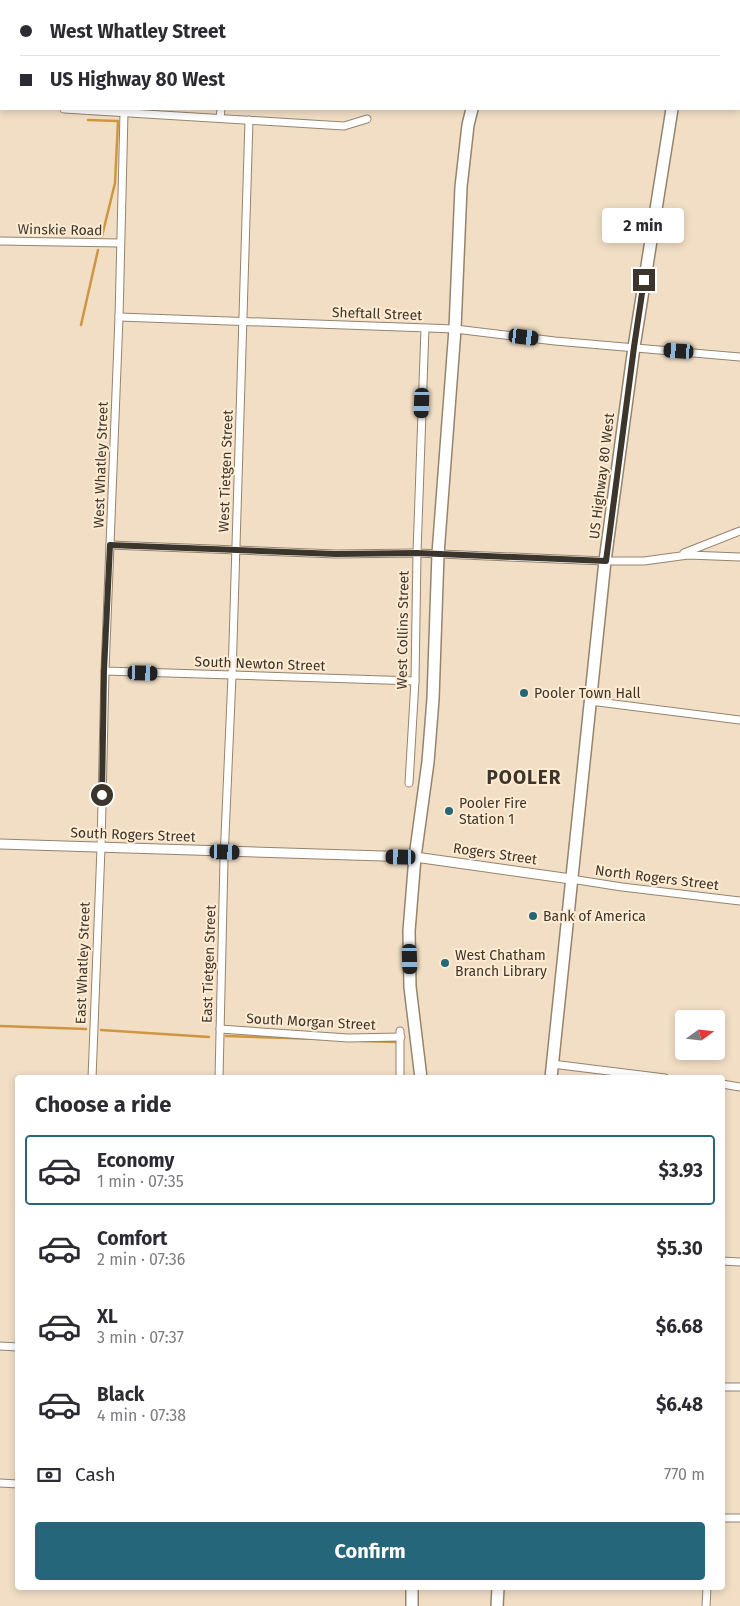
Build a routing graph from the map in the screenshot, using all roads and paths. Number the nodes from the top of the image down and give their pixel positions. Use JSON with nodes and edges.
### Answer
{"nodes":[{"id":1,"x":101,"y":110,"type":"edge"},
{"id":2,"x":221,"y":110,"type":"edge"},
{"id":3,"x":472,"y":110,"type":"edge"},
{"id":4,"x":672,"y":110,"type":"edge"},
{"id":5,"x":124,"y":113,"type":"junction"},
{"id":6,"x":220,"y":118,"type":"junction"},
{"id":7,"x":367,"y":119,"type":"dead end"},
{"id":8,"x":249,"y":120,"type":"junction"},
{"id":9,"x":0,"y":241,"type":"edge"},
{"id":10,"x":120,"y":243,"type":"junction"},
{"id":11,"x":119,"y":317,"type":"junction"},
{"id":12,"x":243,"y":322,"type":"junction"},
{"id":13,"x":425,"y":328,"type":"junction"},
{"id":14,"x":455,"y":329,"type":"junction"},
{"id":15,"x":634,"y":347,"type":"junction"},
{"id":16,"x":740,"y":357,"type":"edge"},
{"id":17,"x":740,"y":531,"type":"edge"},
{"id":18,"x":110,"y":545,"type":"junction"},
{"id":19,"x":236,"y":549,"type":"junction"},
{"id":20,"x":417,"y":553,"type":"junction"},
{"id":21,"x":438,"y":554,"type":"junction"},
{"id":22,"x":740,"y":557,"type":"edge"},
{"id":23,"x":667,"y":558,"type":"junction"},
{"id":24,"x":606,"y":561,"type":"junction"},
{"id":25,"x":104,"y":671,"type":"junction"},
{"id":26,"x":232,"y":676,"type":"junction"},
{"id":27,"x":415,"y":681,"type":"junction"},
{"id":28,"x":590,"y":701,"type":"junction"},
{"id":29,"x":740,"y":720,"type":"edge"},
{"id":30,"x":409,"y":783,"type":"dead end"},
{"id":31,"x":0,"y":844,"type":"edge"},
{"id":32,"x":100,"y":848,"type":"junction"},
{"id":33,"x":225,"y":852,"type":"junction"},
{"id":34,"x":415,"y":857,"type":"junction"},
{"id":35,"x":571,"y":879,"type":"junction"},
{"id":36,"x":740,"y":901,"type":"edge"},
{"id":37,"x":220,"y":1028,"type":"junction"},
{"id":38,"x":552,"y":1064,"type":"junction"},
{"id":39,"x":92,"y":1075,"type":"edge"},
{"id":40,"x":219,"y":1075,"type":"edge"},
{"id":41,"x":400,"y":1075,"type":"edge"},
{"id":42,"x":421,"y":1075,"type":"edge"},
{"id":43,"x":551,"y":1075,"type":"edge"},
{"id":44,"x":641,"y":1075,"type":"edge"},
{"id":45,"x":725,"y":1084,"type":"edge"},
{"id":46,"x":740,"y":1087,"type":"edge"},
{"id":47,"x":725,"y":1260,"type":"edge"},
{"id":48,"x":740,"y":1262,"type":"edge"},
{"id":49,"x":0,"y":1346,"type":"edge"},
{"id":50,"x":15,"y":1347,"type":"edge"},
{"id":51,"x":725,"y":1387,"type":"edge"},
{"id":52,"x":740,"y":1387,"type":"edge"},
{"id":53,"x":0,"y":1483,"type":"edge"},
{"id":54,"x":15,"y":1484,"type":"edge"},
{"id":55,"x":725,"y":1518,"type":"edge"},
{"id":56,"x":740,"y":1518,"type":"edge"},
{"id":57,"x":412,"y":1590,"type":"edge"},
{"id":58,"x":498,"y":1590,"type":"edge"},
{"id":59,"x":706,"y":1590,"type":"edge"},
{"id":60,"x":412,"y":1606,"type":"edge"},
{"id":61,"x":497,"y":1606,"type":"edge"},
{"id":62,"x":706,"y":1606,"type":"edge"}],
"edges":[{"from":1,"to":5,"type":"street"},
{"from":2,"to":6,"type":"street"},
{"from":3,"to":14,"type":"main road"},
{"from":4,"to":15,"type":"main road","name":"US Highway 80 West"},
{"from":5,"to":6,"type":"street"},
{"from":5,"to":10,"type":"street","name":"West Whatley Street"},
{"from":6,"to":8,"type":"street"},
{"from":7,"to":8,"type":"street"},
{"from":8,"to":12,"type":"street","name":"West Tietgen Street"},
{"from":9,"to":10,"type":"street","name":"Winskie Road"},
{"from":10,"to":11,"type":"street","name":"West Whatley Street"},
{"from":11,"to":12,"type":"street","name":"Sheftall Street"},
{"from":11,"to":18,"type":"street","name":"West Whatley Street"},
{"from":12,"to":13,"type":"street","name":"Sheftall Street"},
{"from":12,"to":19,"type":"street","name":"West Tietgen Street"},
{"from":13,"to":14,"type":"street","name":"Sheftall Street"},
{"from":13,"to":20,"type":"street","name":"West Collins Street"},
{"from":14,"to":15,"type":"street","name":"Sheftall Street"},
{"from":14,"to":21,"type":"main road"},
{"from":15,"to":16,"type":"street","name":"Sheftall Street"},
{"from":15,"to":24,"type":"main road","name":"US Highway 80 West"},
{"from":17,"to":23,"type":"street"},
{"from":18,"to":19,"type":"street"},
{"from":18,"to":25,"type":"street","name":"West Whatley Street"},
{"from":19,"to":20,"type":"street"},
{"from":19,"to":26,"type":"street","name":"West Tietgen Street"},
{"from":20,"to":21,"type":"street"},
{"from":20,"to":27,"type":"street","name":"West Collins Street"},
{"from":21,"to":24,"type":"street"},
{"from":21,"to":34,"type":"main road"},
{"from":22,"to":23,"type":"street"},
{"from":23,"to":24,"type":"street"},
{"from":24,"to":28,"type":"main road","name":"US Highway 80 West"},
{"from":25,"to":26,"type":"street","name":"South Newton Street"},
{"from":25,"to":32,"type":"street","name":"West Whatley Street"},
{"from":26,"to":27,"type":"street","name":"South Newton Street"},
{"from":26,"to":33,"type":"street","name":"West Tietgen Street"},
{"from":27,"to":30,"type":"street","name":"West Collins Street"},
{"from":28,"to":29,"type":"street"},
{"from":28,"to":35,"type":"main road","name":"US Highway 80 West"},
{"from":31,"to":32,"type":"street","name":"South Rogers Street"},
{"from":32,"to":33,"type":"street","name":"South Rogers Street"},
{"from":32,"to":39,"type":"street","name":"East Whatley Street"},
{"from":33,"to":34,"type":"street","name":"South Rogers Street"},
{"from":33,"to":37,"type":"street","name":"East Tietgen Street"},
{"from":34,"to":35,"type":"street","name":"Rogers Street"},
{"from":34,"to":42,"type":"main road"},
{"from":35,"to":36,"type":"street","name":"North Rogers Street"},
{"from":35,"to":38,"type":"main road","name":"US Highway 80 West"},
{"from":37,"to":40,"type":"street","name":"East Tietgen Street"},
{"from":37,"to":41,"type":"street","name":"South Morgan Street"},
{"from":38,"to":43,"type":"main road","name":"US Highway 80 West"},
{"from":38,"to":44,"type":"street"},
{"from":45,"to":46,"type":"street"},
{"from":47,"to":48,"type":"street"},
{"from":49,"to":50,"type":"street"},
{"from":51,"to":52,"type":"street"},
{"from":53,"to":54,"type":"street"},
{"from":55,"to":56,"type":"street"},
{"from":57,"to":60,"type":"main road"},
{"from":58,"to":61,"type":"main road"},
{"from":59,"to":62,"type":"street"}]}
